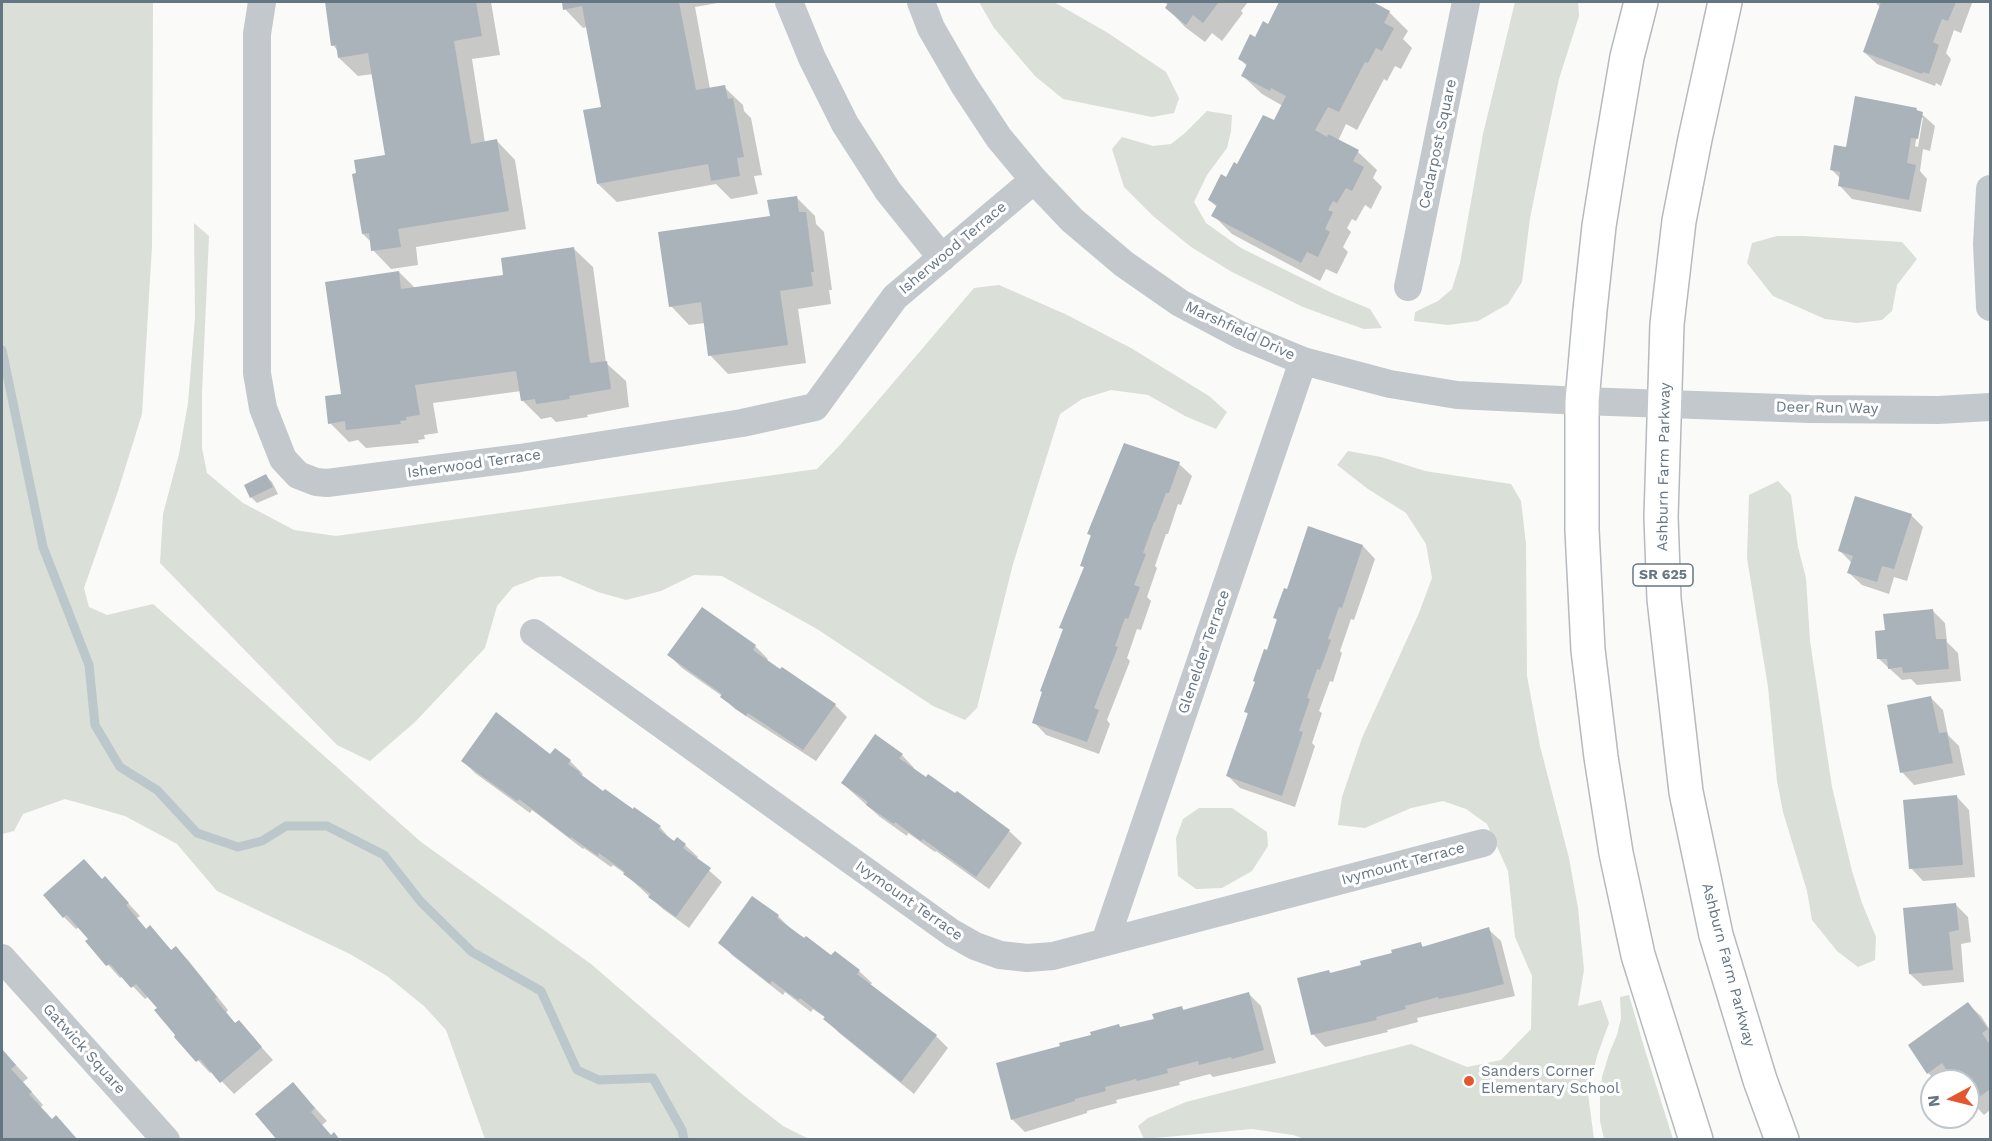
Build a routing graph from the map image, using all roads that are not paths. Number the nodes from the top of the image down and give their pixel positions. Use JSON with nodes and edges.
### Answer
{"nodes":[{"id":1,"x":262,"y":2,"type":"edge"},
{"id":2,"x":789,"y":2,"type":"edge"},
{"id":3,"x":921,"y":2,"type":"edge"},
{"id":4,"x":1466,"y":2,"type":"edge"},
{"id":5,"x":1641,"y":2,"type":"edge"},
{"id":6,"x":1725,"y":2,"type":"edge"},
{"id":7,"x":1034,"y":180,"type":"junction"},
{"id":8,"x":1990,"y":189,"type":"edge"},
{"id":9,"x":942,"y":258,"type":"junction"},
{"id":10,"x":1408,"y":288,"type":"dead end"},
{"id":11,"x":1990,"y":307,"type":"edge"},
{"id":12,"x":1304,"y":361,"type":"junction"},
{"id":13,"x":1582,"y":401,"type":"junction"},
{"id":14,"x":1664,"y":404,"type":"junction"},
{"id":15,"x":1990,"y":406,"type":"edge"},
{"id":16,"x":534,"y":633,"type":"dead end"},
{"id":17,"x":1483,"y":843,"type":"dead end"},
{"id":18,"x":1105,"y":942,"type":"junction"},
{"id":19,"x":2,"y":958,"type":"edge"},
{"id":20,"x":165,"y":1140,"type":"edge"},
{"id":21,"x":1696,"y":1140,"type":"edge"},
{"id":22,"x":1782,"y":1140,"type":"edge"}],
"edges":[{"from":1,"to":9,"type":"street","name":"Isherwood Terrace"},
{"from":2,"to":9,"type":"street"},
{"from":3,"to":7,"type":"street","name":"Marshfield Drive"},
{"from":4,"to":10,"type":"street","name":"Cedarpost Square"},
{"from":5,"to":13,"type":"main road"},
{"from":6,"to":14,"type":"main road","name":"Ashburn Farm Parkway","number":"SR 625"},
{"from":7,"to":9,"type":"street","name":"Isherwood Terrace"},
{"from":7,"to":12,"type":"street","name":"Marshfield Drive"},
{"from":8,"to":11,"type":"street"},
{"from":12,"to":13,"type":"street","name":"Marshfield Drive"},
{"from":12,"to":18,"type":"street","name":"Glenelder Terrace"},
{"from":13,"to":14,"type":"street","name":"Marshfield Drive"},
{"from":13,"to":21,"type":"main road"},
{"from":14,"to":15,"type":"street","name":"Deer Run Way"},
{"from":14,"to":22,"type":"main road","name":"Ashburn Farm Parkway","number":"SR 625"},
{"from":16,"to":18,"type":"street","name":"Ivymount Terrace"},
{"from":17,"to":18,"type":"street","name":"Ivymount Terrace"},
{"from":19,"to":20,"type":"street","name":"Gatwick Square"}]}
